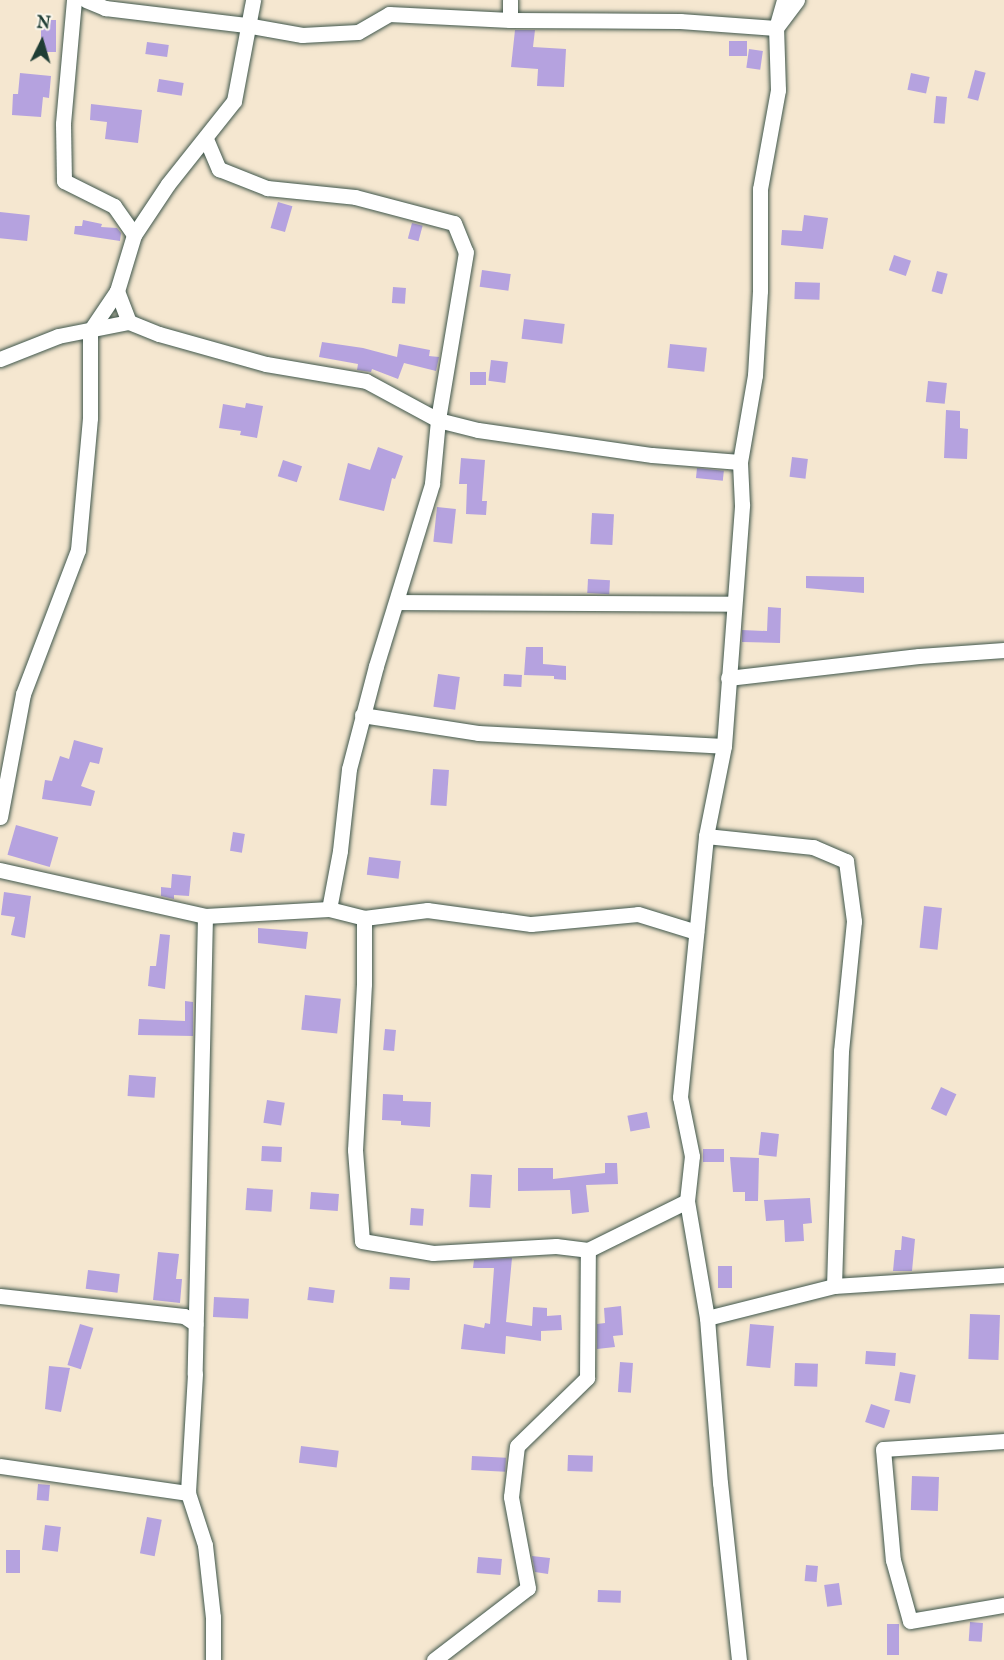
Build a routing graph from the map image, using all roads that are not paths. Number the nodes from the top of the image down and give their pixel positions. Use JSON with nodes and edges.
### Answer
{"nodes":[{"id":1,"x":74,"y":0,"type":"edge"},
{"id":2,"x":86,"y":0,"type":"edge"},
{"id":3,"x":253,"y":0,"type":"edge"},
{"id":4,"x":510,"y":0,"type":"edge"},
{"id":5,"x":784,"y":0,"type":"edge"},
{"id":6,"x":797,"y":0,"type":"edge"},
{"id":7,"x":510,"y":20,"type":"junction"},
{"id":8,"x":246,"y":25,"type":"junction"},
{"id":9,"x":776,"y":28,"type":"junction"},
{"id":10,"x":206,"y":139,"type":"junction"},
{"id":11,"x":134,"y":235,"type":"junction"},
{"id":12,"x":117,"y":291,"type":"junction"},
{"id":13,"x":129,"y":322,"type":"junction"},
{"id":14,"x":90,"y":331,"type":"junction"},
{"id":15,"x":0,"y":359,"type":"edge"},
{"id":16,"x":438,"y":420,"type":"junction"},
{"id":17,"x":740,"y":462,"type":"junction"},
{"id":18,"x":397,"y":602,"type":"junction"},
{"id":19,"x":733,"y":604,"type":"junction"},
{"id":20,"x":1004,"y":650,"type":"edge"},
{"id":21,"x":728,"y":678,"type":"junction"},
{"id":22,"x":362,"y":715,"type":"junction"},
{"id":23,"x":724,"y":746,"type":"junction"},
{"id":24,"x":0,"y":817,"type":"edge"},
{"id":25,"x":706,"y":836,"type":"junction"},
{"id":26,"x":0,"y":870,"type":"edge"},
{"id":27,"x":329,"y":909,"type":"junction"},
{"id":28,"x":205,"y":916,"type":"junction"},
{"id":29,"x":364,"y":918,"type":"junction"},
{"id":30,"x":696,"y":932,"type":"junction"},
{"id":31,"x":687,"y":1202,"type":"junction"},
{"id":32,"x":588,"y":1250,"type":"junction"},
{"id":33,"x":1004,"y":1275,"type":"edge"},
{"id":34,"x":834,"y":1286,"type":"junction"},
{"id":35,"x":0,"y":1296,"type":"edge"},
{"id":36,"x":707,"y":1318,"type":"junction"},
{"id":37,"x":196,"y":1324,"type":"junction"},
{"id":38,"x":1004,"y":1442,"type":"edge"},
{"id":39,"x":0,"y":1466,"type":"edge"},
{"id":40,"x":188,"y":1493,"type":"junction"},
{"id":41,"x":1004,"y":1605,"type":"edge"},
{"id":42,"x":213,"y":1660,"type":"edge"},
{"id":43,"x":434,"y":1660,"type":"edge"},
{"id":44,"x":739,"y":1660,"type":"edge"}],
"edges":[{"from":1,"to":11,"type":"street"},
{"from":2,"to":8,"type":"street"},
{"from":3,"to":8,"type":"street"},
{"from":4,"to":7,"type":"street"},
{"from":5,"to":9,"type":"street"},
{"from":6,"to":9,"type":"street"},
{"from":7,"to":8,"type":"street"},
{"from":7,"to":9,"type":"street"},
{"from":8,"to":10,"type":"street"},
{"from":9,"to":17,"type":"street"},
{"from":10,"to":11,"type":"street"},
{"from":10,"to":16,"type":"street"},
{"from":11,"to":12,"type":"street"},
{"from":12,"to":13,"type":"street"},
{"from":12,"to":14,"type":"street"},
{"from":13,"to":14,"type":"street"},
{"from":13,"to":16,"type":"street"},
{"from":14,"to":15,"type":"street"},
{"from":14,"to":24,"type":"street"},
{"from":16,"to":17,"type":"street"},
{"from":16,"to":18,"type":"street"},
{"from":17,"to":19,"type":"street"},
{"from":18,"to":19,"type":"street"},
{"from":18,"to":22,"type":"street"},
{"from":19,"to":21,"type":"street"},
{"from":20,"to":21,"type":"street"},
{"from":21,"to":23,"type":"street"},
{"from":22,"to":23,"type":"street"},
{"from":22,"to":27,"type":"street"},
{"from":23,"to":25,"type":"street"},
{"from":25,"to":30,"type":"street"},
{"from":25,"to":34,"type":"street"},
{"from":26,"to":28,"type":"street"},
{"from":27,"to":28,"type":"street"},
{"from":27,"to":29,"type":"street"},
{"from":28,"to":37,"type":"street"},
{"from":29,"to":30,"type":"street"},
{"from":29,"to":32,"type":"street"},
{"from":30,"to":31,"type":"street"},
{"from":31,"to":32,"type":"street"},
{"from":31,"to":36,"type":"street"},
{"from":32,"to":43,"type":"street"},
{"from":33,"to":34,"type":"street"},
{"from":34,"to":36,"type":"street"},
{"from":35,"to":37,"type":"street"},
{"from":36,"to":44,"type":"street"},
{"from":37,"to":40,"type":"street"},
{"from":38,"to":41,"type":"street"},
{"from":39,"to":40,"type":"street"},
{"from":40,"to":42,"type":"street"}]}
